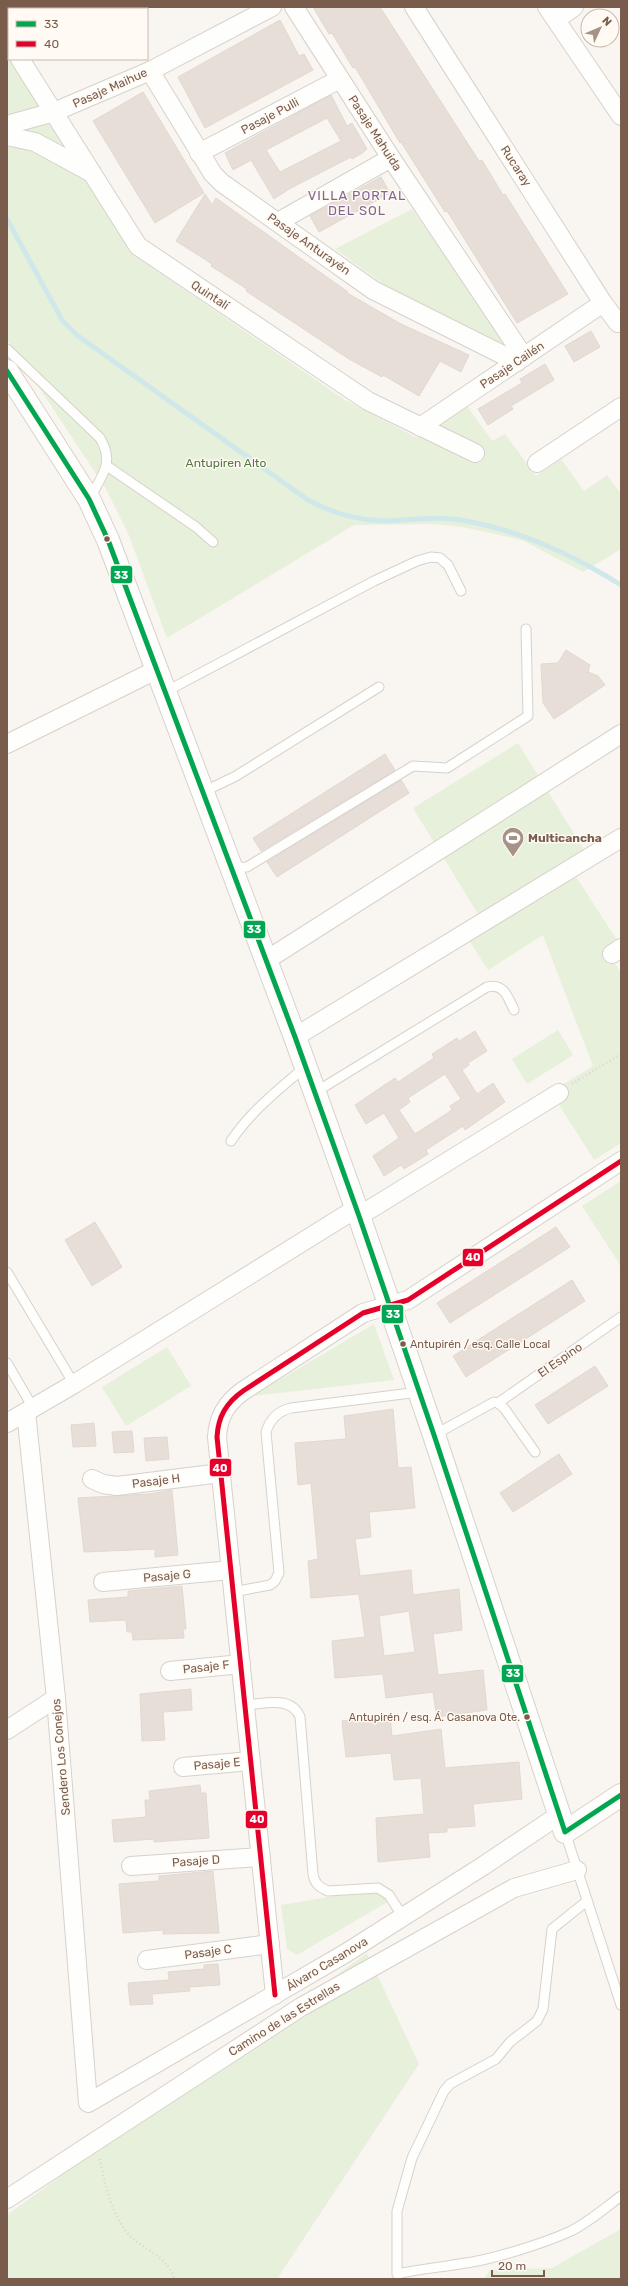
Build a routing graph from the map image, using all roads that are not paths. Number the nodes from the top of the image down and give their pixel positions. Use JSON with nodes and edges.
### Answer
{"nodes":[{"id":1,"x":272,"y":7,"type":"edge"},
{"id":2,"x":294,"y":7,"type":"edge"},
{"id":3,"x":414,"y":7,"type":"edge"},
{"id":4,"x":574,"y":7,"type":"edge"},
{"id":5,"x":552,"y":14,"type":"edge"},
{"id":6,"x":21,"y":60,"type":"edge"},
{"id":7,"x":150,"y":71,"type":"junction"},
{"id":8,"x":340,"y":79,"type":"junction"},
{"id":9,"x":618,"y":105,"type":"edge"},
{"id":10,"x":54,"y":112,"type":"junction"},
{"id":11,"x":7,"y":125,"type":"edge"},
{"id":12,"x":7,"y":136,"type":"edge"},
{"id":13,"x":199,"y":153,"type":"junction"},
{"id":14,"x":391,"y":158,"type":"junction"},
{"id":15,"x":92,"y":173,"type":"junction"},
{"id":16,"x":278,"y":222,"type":"junction"},
{"id":17,"x":603,"y":303,"type":"junction"},
{"id":18,"x":618,"y":323,"type":"dead end"},
{"id":19,"x":7,"y":349,"type":"edge"},
{"id":20,"x":520,"y":360,"type":"junction"},
{"id":21,"x":10,"y":384,"type":"edge"},
{"id":22,"x":621,"y":407,"type":"edge"},
{"id":23,"x":420,"y":427,"type":"junction"},
{"id":24,"x":475,"y":453,"type":"dead end"},
{"id":25,"x":537,"y":463,"type":"dead end"},
{"id":26,"x":107,"y":466,"type":"junction"},
{"id":27,"x":89,"y":499,"type":"junction"},
{"id":28,"x":213,"y":542,"type":"dead end"},
{"id":29,"x":461,"y":591,"type":"dead end"},
{"id":30,"x":526,"y":629,"type":"dead end"},
{"id":31,"x":156,"y":670,"type":"junction"},
{"id":32,"x":379,"y":687,"type":"dead end"},
{"id":33,"x":165,"y":692,"type":"junction"},
{"id":34,"x":621,"y":734,"type":"edge"},
{"id":35,"x":7,"y":744,"type":"edge"},
{"id":36,"x":201,"y":792,"type":"junction"},
{"id":37,"x":621,"y":838,"type":"edge"},
{"id":38,"x":230,"y":868,"type":"junction"},
{"id":39,"x":265,"y":961,"type":"junction"},
{"id":40,"x":514,"y":1010,"type":"dead end"},
{"id":41,"x":295,"y":1037,"type":"junction"},
{"id":42,"x":305,"y":1066,"type":"junction"},
{"id":43,"x":314,"y":1093,"type":"junction"},
{"id":44,"x":559,"y":1093,"type":"road end"},
{"id":45,"x":231,"y":1141,"type":"dead end"},
{"id":46,"x":621,"y":1161,"type":"edge"},
{"id":47,"x":358,"y":1212,"type":"junction"},
{"id":48,"x":7,"y":1272,"type":"edge"},
{"id":49,"x":389,"y":1306,"type":"junction"},
{"id":50,"x":621,"y":1317,"type":"edge"},
{"id":51,"x":7,"y":1363,"type":"edge"},
{"id":52,"x":74,"y":1384,"type":"junction"},
{"id":53,"x":419,"y":1392,"type":"junction"},
{"id":54,"x":498,"y":1402,"type":"junction"},
{"id":55,"x":29,"y":1409,"type":"junction"},
{"id":56,"x":7,"y":1423,"type":"edge"},
{"id":57,"x":434,"y":1435,"type":"junction"},
{"id":58,"x":535,"y":1452,"type":"dead end"},
{"id":59,"x":221,"y":1473,"type":"junction"},
{"id":60,"x":92,"y":1479,"type":"dead end"},
{"id":61,"x":231,"y":1570,"type":"junction"},
{"id":62,"x":103,"y":1582,"type":"dead end"},
{"id":63,"x":233,"y":1592,"type":"junction"},
{"id":64,"x":241,"y":1664,"type":"junction"},
{"id":65,"x":170,"y":1671,"type":"dead end"},
{"id":66,"x":56,"y":1698,"type":"junction"},
{"id":67,"x":245,"y":1705,"type":"junction"},
{"id":68,"x":7,"y":1730,"type":"edge"},
{"id":69,"x":251,"y":1761,"type":"junction"},
{"id":70,"x":183,"y":1767,"type":"dead end"},
{"id":71,"x":621,"y":1794,"type":"edge"},
{"id":72,"x":562,"y":1824,"type":"junction"},
{"id":73,"x":261,"y":1857,"type":"junction"},
{"id":74,"x":131,"y":1866,"type":"dead end"},
{"id":75,"x":577,"y":1870,"type":"junction"},
{"id":76,"x":587,"y":1901,"type":"junction"},
{"id":77,"x":403,"y":1917,"type":"junction"},
{"id":78,"x":270,"y":1944,"type":"junction"},
{"id":79,"x":147,"y":1960,"type":"dead end"},
{"id":80,"x":275,"y":1995,"type":"junction"},
{"id":81,"x":621,"y":2005,"type":"edge"},
{"id":82,"x":88,"y":2102,"type":"joint"},
{"id":83,"x":621,"y":2196,"type":"edge"},
{"id":84,"x":7,"y":2199,"type":"edge"}],
"edges":[{"from":1,"to":7,"type":"street","name":"Pasaje Maihue"},
{"from":2,"to":8,"type":"street","name":"Pasaje Mahuida"},
{"from":3,"to":17,"type":"street","name":"Rucaray"},
{"from":4,"to":5,"type":"street"},
{"from":5,"to":9,"type":"street"},
{"from":6,"to":10,"type":"street","name":"Quintalí"},
{"from":7,"to":10,"type":"street","name":"Pasaje Maihue"},
{"from":7,"to":13,"type":"street","name":"Pasaje Anturayén"},
{"from":8,"to":13,"type":"street","name":"Pasaje Pulli"},
{"from":8,"to":14,"type":"street","name":"Pasaje Mahuida"},
{"from":10,"to":11,"type":"street","name":"Pasaje Maihue"},
{"from":10,"to":15,"type":"street","name":"Quintalí"},
{"from":12,"to":15,"type":"street"},
{"from":13,"to":16,"type":"street","name":"Pasaje Anturayén"},
{"from":14,"to":16,"type":"street"},
{"from":14,"to":20,"type":"street","name":"Pasaje Mahuida"},
{"from":15,"to":23,"type":"street","name":"Quintalí"},
{"from":16,"to":20,"type":"street","name":"Pasaje Anturayén"},
{"from":17,"to":18,"type":"street","name":"Rucaray"},
{"from":17,"to":20,"type":"street","name":"Pasaje Cailén"},
{"from":19,"to":26,"type":"lane"},
{"from":20,"to":23,"type":"street","name":"Pasaje Cailén"},
{"from":21,"to":27,"type":"street"},
{"from":22,"to":25,"type":"street"},
{"from":23,"to":24,"type":"street","name":"Quintalí"},
{"from":26,"to":27,"type":"lane"},
{"from":26,"to":28,"type":"lane"},
{"from":27,"to":31,"type":"street"},
{"from":29,"to":33,"type":"lane"},
{"from":30,"to":38,"type":"lane"},
{"from":31,"to":33,"type":"street"},
{"from":31,"to":35,"type":"street"},
{"from":32,"to":36,"type":"lane"},
{"from":33,"to":36,"type":"street"},
{"from":34,"to":39,"type":"street"},
{"from":36,"to":38,"type":"street"},
{"from":37,"to":41,"type":"street"},
{"from":38,"to":39,"type":"street"},
{"from":39,"to":41,"type":"street"},
{"from":40,"to":43,"type":"lane"},
{"from":41,"to":42,"type":"street"},
{"from":42,"to":43,"type":"street"},
{"from":42,"to":45,"type":"lane"},
{"from":43,"to":47,"type":"street"},
{"from":44,"to":47,"type":"street"},
{"from":46,"to":49,"type":"street"},
{"from":47,"to":49,"type":"street"},
{"from":47,"to":52,"type":"street"},
{"from":48,"to":52,"type":"lane"},
{"from":49,"to":53,"type":"street"},
{"from":49,"to":59,"type":"street"},
{"from":50,"to":54,"type":"lane","name":"El Espino"},
{"from":51,"to":55,"type":"lane"},
{"from":52,"to":55,"type":"street"},
{"from":53,"to":57,"type":"street"},
{"from":53,"to":63,"type":"lane"},
{"from":54,"to":57,"type":"lane","name":"El Espino"},
{"from":54,"to":58,"type":"lane"},
{"from":55,"to":56,"type":"street"},
{"from":55,"to":66,"type":"street","name":"Sendero Los Conejos"},
{"from":57,"to":72,"type":"street"},
{"from":59,"to":60,"type":"street","name":"Pasaje H"},
{"from":59,"to":61,"type":"street"},
{"from":61,"to":62,"type":"street","name":"Pasaje G"},
{"from":61,"to":63,"type":"street"},
{"from":63,"to":64,"type":"street"},
{"from":64,"to":65,"type":"street","name":"Pasaje F"},
{"from":64,"to":67,"type":"street"},
{"from":66,"to":68,"type":"street"},
{"from":66,"to":82,"type":"street","name":"Sendero Los Conejos"},
{"from":67,"to":69,"type":"street"},
{"from":67,"to":77,"type":"lane"},
{"from":69,"to":70,"type":"street","name":"Pasaje E"},
{"from":69,"to":73,"type":"street"},
{"from":71,"to":72,"type":"street","name":"Álvaro Casanova"},
{"from":72,"to":75,"type":"lane"},
{"from":72,"to":77,"type":"street","name":"Álvaro Casanova"},
{"from":73,"to":74,"type":"street","name":"Pasaje D"},
{"from":73,"to":78,"type":"street"},
{"from":75,"to":76,"type":"lane"},
{"from":75,"to":84,"type":"street","name":"Camino de las Estrellas"},
{"from":76,"to":81,"type":"lane"},
{"from":76,"to":83,"type":"lane"},
{"from":77,"to":80,"type":"street","name":"Álvaro Casanova"},
{"from":78,"to":79,"type":"street","name":"Pasaje C"},
{"from":78,"to":80,"type":"street"},
{"from":80,"to":82,"type":"street","name":"Álvaro Casanova"}]}
